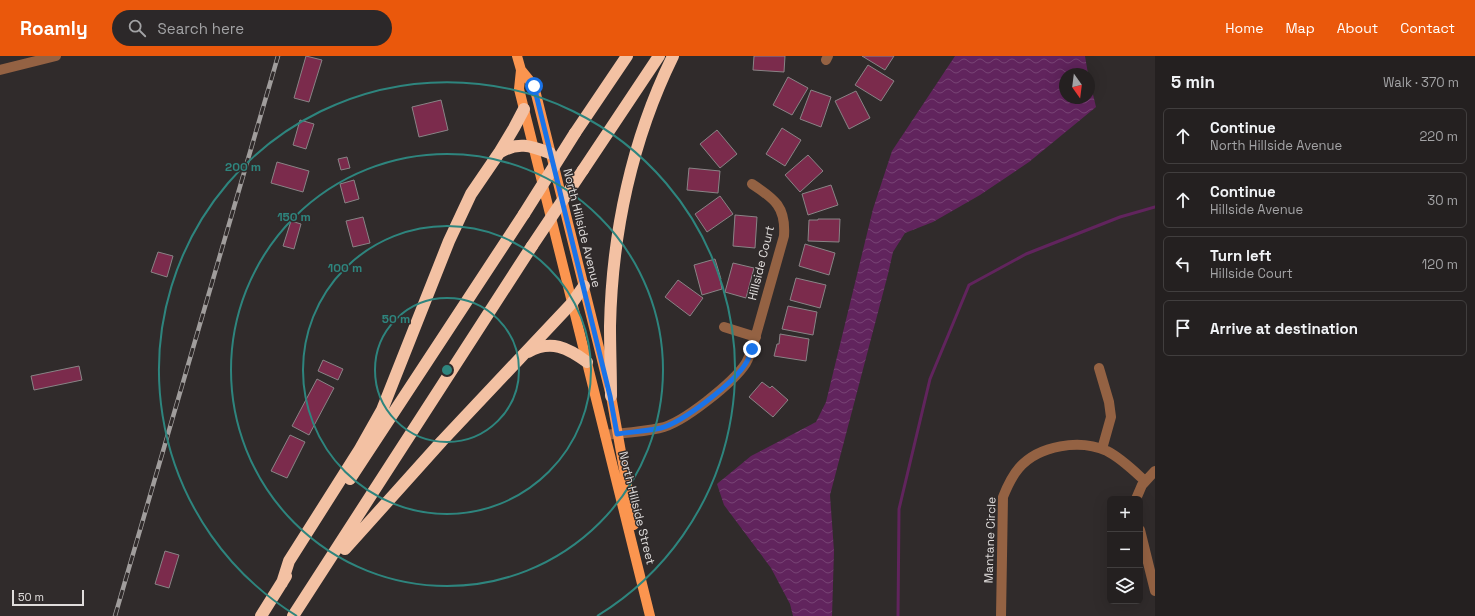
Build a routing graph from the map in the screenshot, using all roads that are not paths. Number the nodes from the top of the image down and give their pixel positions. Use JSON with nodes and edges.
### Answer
{"nodes":[{"id":1,"x":56,"y":56,"type":"edge"},
{"id":2,"x":517,"y":56,"type":"edge"},
{"id":3,"x":627,"y":56,"type":"edge"},
{"id":4,"x":659,"y":56,"type":"edge"},
{"id":5,"x":673,"y":56,"type":"edge"},
{"id":6,"x":0,"y":70,"type":"edge"},
{"id":7,"x":521,"y":70,"type":"junction"},
{"id":8,"x":524,"y":109,"type":"junction"},
{"id":9,"x":534,"y":147,"type":"junction"},
{"id":10,"x":499,"y":153,"type":"junction"},
{"id":11,"x":550,"y":153,"type":"junction"},
{"id":12,"x":752,"y":184,"type":"dead end"},
{"id":13,"x":584,"y":286,"type":"junction"},
{"id":14,"x":572,"y":303,"type":"junction"},
{"id":15,"x":724,"y":327,"type":"dead end"},
{"id":16,"x":756,"y":336,"type":"junction"},
{"id":17,"x":526,"y":354,"type":"junction"},
{"id":18,"x":587,"y":362,"type":"junction"},
{"id":19,"x":1099,"y":368,"type":"dead end"},
{"id":20,"x":610,"y":396,"type":"junction"},
{"id":21,"x":617,"y":434,"type":"junction"},
{"id":22,"x":605,"y":435,"type":"junction"},
{"id":23,"x":1102,"y":449,"type":"junction"},
{"id":24,"x":1155,"y":471,"type":"edge"},
{"id":25,"x":1145,"y":481,"type":"junction"},
{"id":26,"x":1137,"y":496,"type":"edge"},
{"id":27,"x":1140,"y":532,"type":"edge"},
{"id":28,"x":282,"y":583,"type":"junction"},
{"id":29,"x":1155,"y":591,"type":"edge"},
{"id":30,"x":301,"y":604,"type":"junction"},
{"id":31,"x":261,"y":616,"type":"edge"},
{"id":32,"x":293,"y":616,"type":"edge"},
{"id":33,"x":650,"y":616,"type":"edge"},
{"id":34,"x":1001,"y":616,"type":"edge"}],
"edges":[{"from":1,"to":6,"type":"street"},
{"from":2,"to":7,"type":"main road","name":"North Hillside Street"},
{"from":3,"to":28,"type":"highway","bridge":true},
{"from":4,"to":30,"type":"highway","bridge":true},
{"from":5,"to":20,"type":"highway"},
{"from":7,"to":8,"type":"main road","name":"North Hillside Street"},
{"from":7,"to":11,"type":"main road","name":"North Hillside Avenue"},
{"from":8,"to":9,"type":"main road","name":"North Hillside Street"},
{"from":8,"to":10,"type":"highway"},
{"from":9,"to":10,"type":"highway"},
{"from":9,"to":11,"type":"highway"},
{"from":9,"to":14,"type":"main road","name":"North Hillside Street"},
{"from":10,"to":28,"type":"highway"},
{"from":11,"to":13,"type":"main road","name":"North Hillside Avenue"},
{"from":12,"to":16,"type":"street","name":"Hillside Court"},
{"from":13,"to":14,"type":"highway"},
{"from":13,"to":20,"type":"main road","name":"North Hillside Avenue"},
{"from":14,"to":17,"type":"highway"},
{"from":14,"to":18,"type":"main road","name":"North Hillside Street"},
{"from":15,"to":16,"type":"street"},
{"from":16,"to":21,"type":"street","name":"Hillside Court"},
{"from":17,"to":18,"type":"highway"},
{"from":17,"to":30,"type":"highway"},
{"from":18,"to":22,"type":"main road","name":"North Hillside Street"},
{"from":19,"to":23,"type":"street"},
{"from":20,"to":21,"type":"main road","name":"North Hillside Avenue"},
{"from":21,"to":22,"type":"street","name":"Hillside Court"},
{"from":21,"to":33,"type":"main road","name":"North Hillside Avenue"},
{"from":22,"to":33,"type":"main road","name":"North Hillside Street"},
{"from":23,"to":25,"type":"street","name":"Mantane Circle"},
{"from":23,"to":34,"type":"street","name":"Mantane Circle"},
{"from":24,"to":25,"type":"street"},
{"from":25,"to":26,"type":"street"},
{"from":27,"to":29,"type":"street"},
{"from":28,"to":31,"type":"highway"},
{"from":30,"to":32,"type":"highway"}]}
